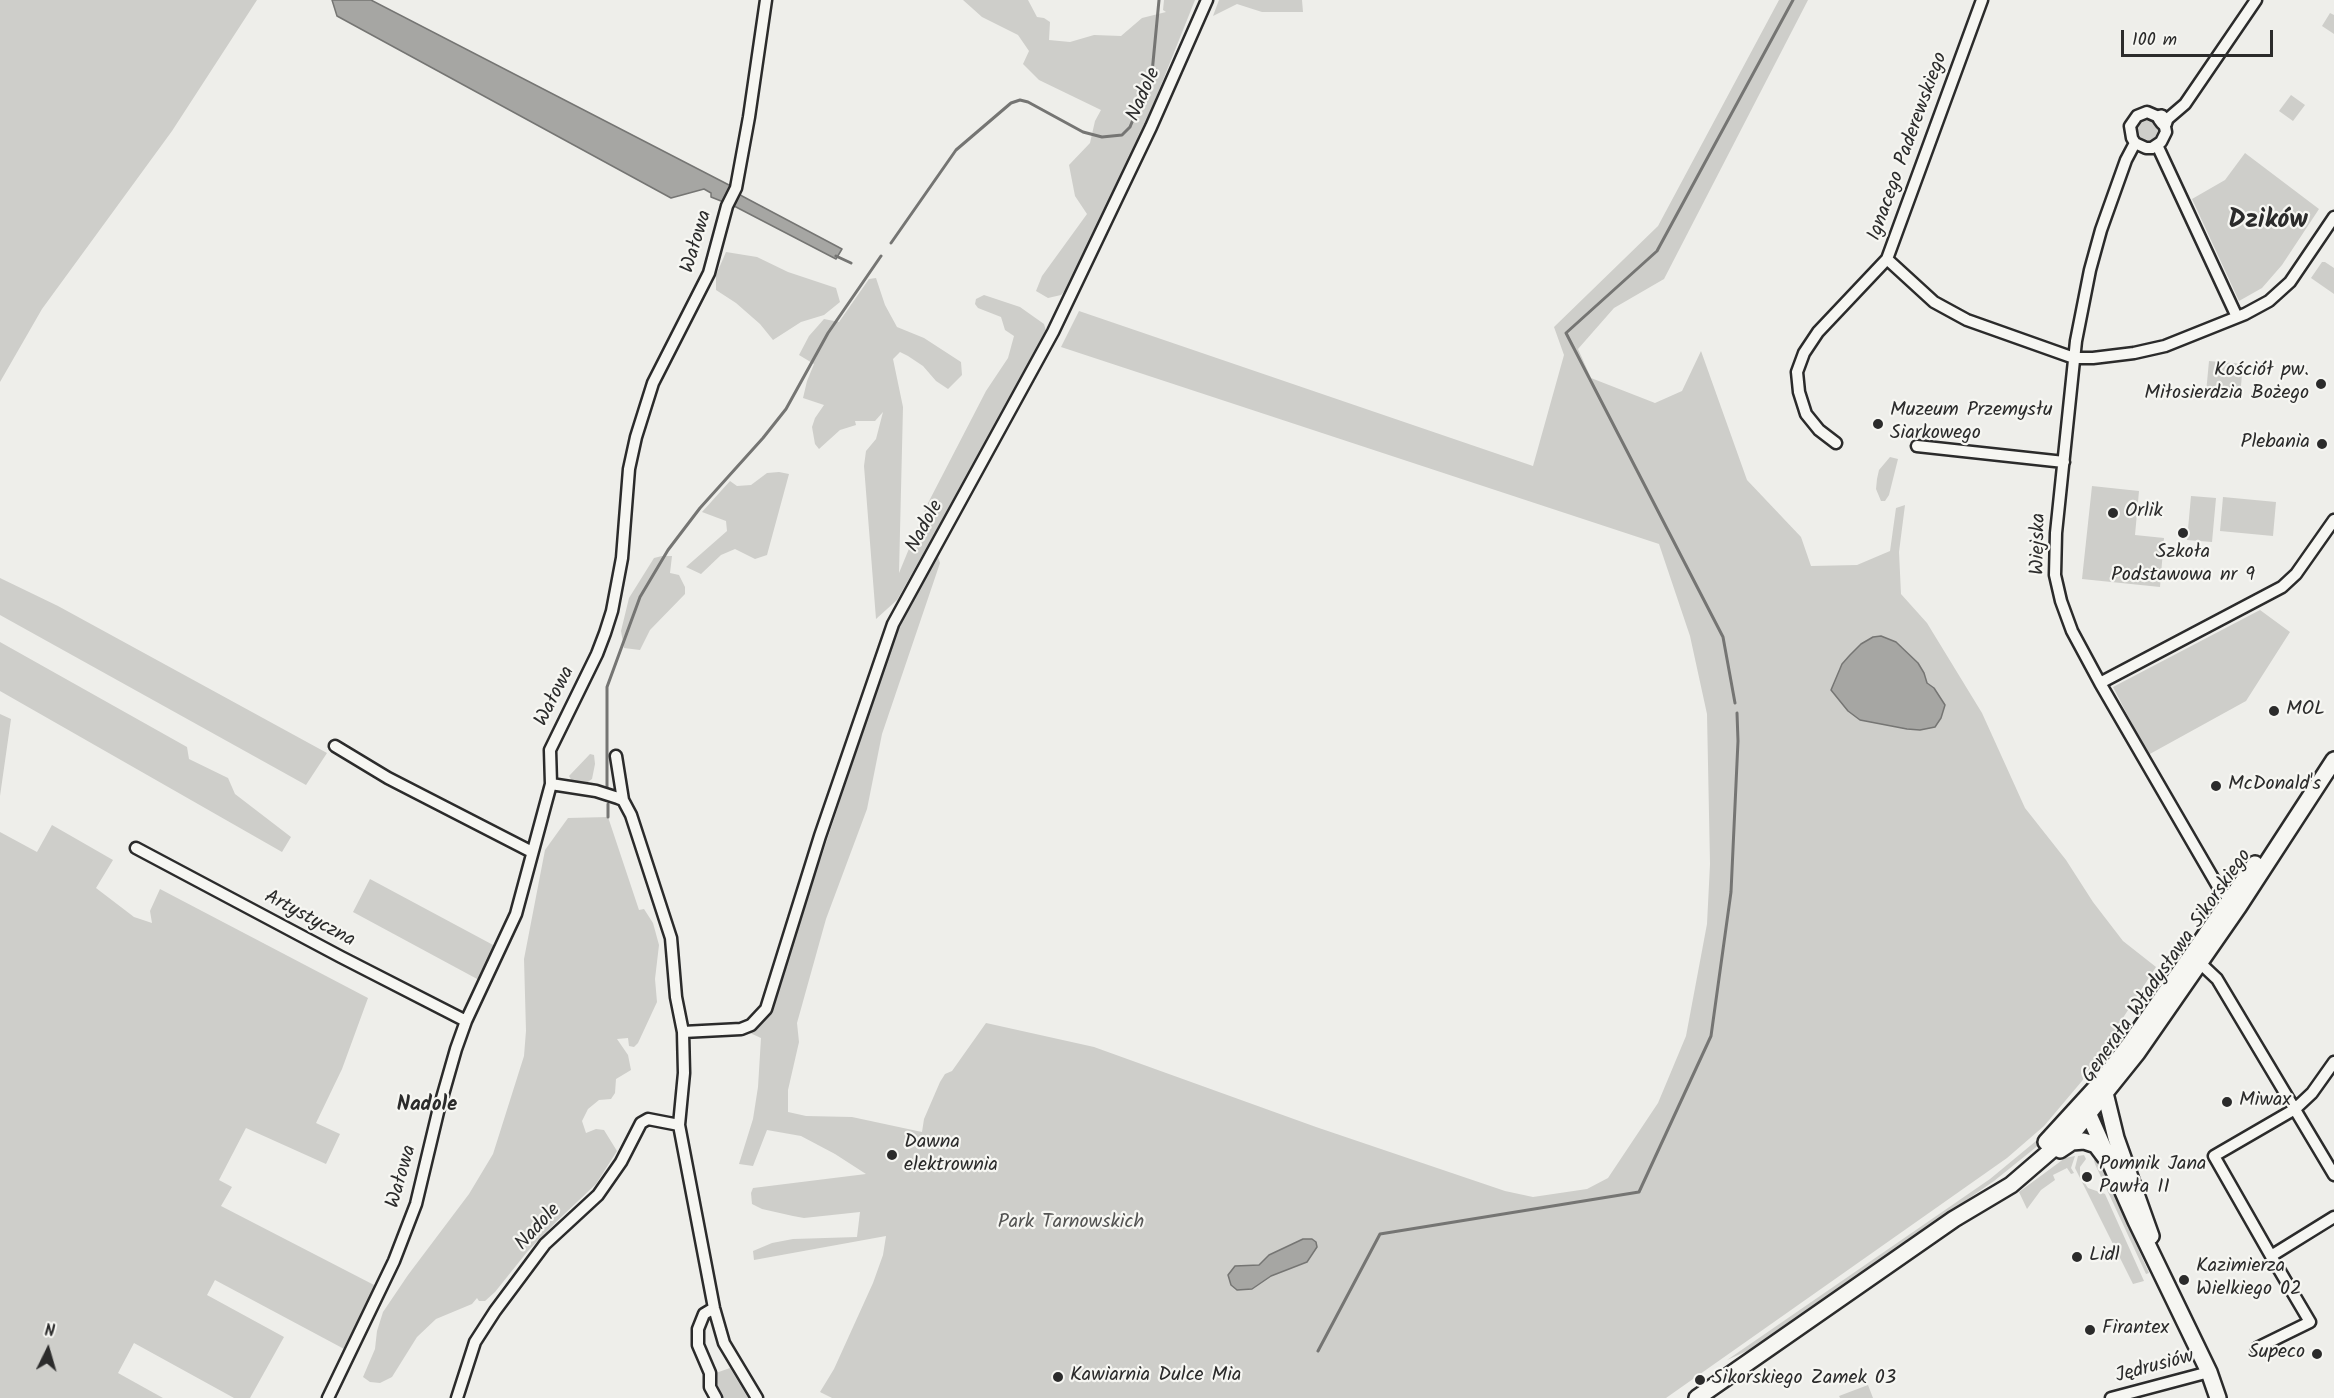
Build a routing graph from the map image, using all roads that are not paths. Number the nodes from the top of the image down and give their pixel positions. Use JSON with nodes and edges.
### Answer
{"nodes":[{"id":1,"x":766,"y":0,"type":"edge"},
{"id":2,"x":1207,"y":0,"type":"edge"},
{"id":3,"x":1982,"y":0,"type":"edge"},
{"id":4,"x":2256,"y":0,"type":"edge"},
{"id":5,"x":2162,"y":120,"type":"junction"},
{"id":6,"x":2135,"y":143,"type":"junction"},
{"id":7,"x":2157,"y":145,"type":"junction"},
{"id":8,"x":2334,"y":217,"type":"edge"},
{"id":9,"x":1887,"y":259,"type":"junction"},
{"id":10,"x":2237,"y":317,"type":"junction"},
{"id":11,"x":2074,"y":358,"type":"junction"},
{"id":12,"x":1836,"y":443,"type":"dead end"},
{"id":13,"x":1917,"y":446,"type":"dead end"},
{"id":14,"x":2064,"y":462,"type":"junction"},
{"id":15,"x":2334,"y":520,"type":"edge"},
{"id":16,"x":2100,"y":683,"type":"junction"},
{"id":17,"x":335,"y":746,"type":"dead end"},
{"id":18,"x":616,"y":756,"type":"dead end"},
{"id":19,"x":2334,"y":759,"type":"edge"},
{"id":20,"x":551,"y":784,"type":"junction"},
{"id":21,"x":623,"y":800,"type":"junction"},
{"id":22,"x":136,"y":848,"type":"dead end"},
{"id":23,"x":532,"y":852,"type":"junction"},
{"id":24,"x":2235,"y":903,"type":"junction"},
{"id":25,"x":2199,"y":962,"type":"junction"},
{"id":26,"x":466,"y":1021,"type":"junction"},
{"id":27,"x":683,"y":1032,"type":"junction"},
{"id":28,"x":2334,"y":1062,"type":"edge"},
{"id":29,"x":2105,"y":1094,"type":"junction"},
{"id":30,"x":2088,"y":1107,"type":"junction"},
{"id":31,"x":2295,"y":1109,"type":"junction"},
{"id":32,"x":679,"y":1125,"type":"junction"},
{"id":33,"x":2116,"y":1138,"type":"junction"},
{"id":34,"x":2110,"y":1164,"type":"junction"},
{"id":35,"x":2033,"y":1168,"type":"junction"},
{"id":36,"x":2334,"y":1175,"type":"edge"},
{"id":37,"x":2334,"y":1217,"type":"edge"},
{"id":38,"x":1954,"y":1219,"type":"junction"},
{"id":39,"x":2271,"y":1256,"type":"junction"},
{"id":40,"x":2165,"y":1279,"type":"junction"},
{"id":41,"x":714,"y":1308,"type":"junction"},
{"id":42,"x":2257,"y":1348,"type":"dead end"},
{"id":43,"x":2209,"y":1372,"type":"junction"},
{"id":44,"x":328,"y":1398,"type":"edge"},
{"id":45,"x":457,"y":1398,"type":"edge"},
{"id":46,"x":716,"y":1398,"type":"edge"},
{"id":47,"x":757,"y":1398,"type":"edge"},
{"id":48,"x":1698,"y":1398,"type":"edge"},
{"id":49,"x":2111,"y":1398,"type":"edge"},
{"id":50,"x":2218,"y":1398,"type":"edge"}],
"edges":[{"from":1,"to":20,"type":"street","name":"Wałowa"},
{"from":2,"to":27,"type":"street","name":"Nadole"},
{"from":3,"to":9,"type":"street","name":"Ignacego Paderewskiego"},
{"from":4,"to":5,"type":"street"},
{"from":5,"to":6,"type":"street"},
{"from":5,"to":7,"type":"street"},
{"from":6,"to":7,"type":"street"},
{"from":6,"to":11,"type":"street","name":"Wiejska"},
{"from":7,"to":10,"type":"street"},
{"from":8,"to":10,"type":"street"},
{"from":9,"to":11,"type":"street"},
{"from":9,"to":12,"type":"street","name":"Ignacego Paderewskiego"},
{"from":10,"to":11,"type":"street"},
{"from":11,"to":14,"type":"street","name":"Wiejska"},
{"from":13,"to":14,"type":"street"},
{"from":14,"to":16,"type":"street","name":"Wiejska"},
{"from":15,"to":16,"type":"street"},
{"from":16,"to":24,"type":"street","name":"Wiejska"},
{"from":17,"to":23,"type":"street"},
{"from":18,"to":21,"type":"street"},
{"from":19,"to":24,"type":"street","name":"Generała Władysława Sikorskiego"},
{"from":20,"to":21,"type":"street"},
{"from":20,"to":23,"type":"street","name":"Wałowa"},
{"from":21,"to":27,"type":"street"},
{"from":22,"to":26,"type":"street","name":"Artystyczna"},
{"from":23,"to":26,"type":"street","name":"Wałowa"},
{"from":24,"to":25,"type":"street","name":"Generała Władysława Sikorskiego"},
{"from":24,"to":30,"type":"street","name":"Generała Władysława Sikorskiego"},
{"from":25,"to":29,"type":"street","name":"Generała Władysława Sikorskiego"},
{"from":25,"to":31,"type":"street"},
{"from":26,"to":44,"type":"street","name":"Wałowa"},
{"from":27,"to":32,"type":"street"},
{"from":28,"to":31,"type":"street"},
{"from":29,"to":30,"type":"street","name":"Generała Władysława Sikorskiego"},
{"from":29,"to":33,"type":"street"},
{"from":30,"to":33,"type":"street"},
{"from":30,"to":34,"type":"street"},
{"from":30,"to":35,"type":"street","name":"Generała Władysława Sikorskiego"},
{"from":30,"to":38,"type":"street","name":"Generała Władysława Sikorskiego"},
{"from":31,"to":36,"type":"street"},
{"from":31,"to":39,"type":"street"},
{"from":32,"to":41,"type":"street"},
{"from":32,"to":45,"type":"street","name":"Nadole"},
{"from":33,"to":40,"type":"street"},
{"from":34,"to":35,"type":"street"},
{"from":34,"to":40,"type":"street"},
{"from":35,"to":38,"type":"street","name":"Generała Władysława Sikorskiego"},
{"from":37,"to":39,"type":"street"},
{"from":38,"to":48,"type":"street","name":"Generała Władysława Sikorskiego"},
{"from":39,"to":42,"type":"street"},
{"from":40,"to":43,"type":"street"},
{"from":41,"to":46,"type":"street"},
{"from":41,"to":47,"type":"street"},
{"from":43,"to":49,"type":"street","name":"Jędrusiów"},
{"from":43,"to":50,"type":"street"}]}
